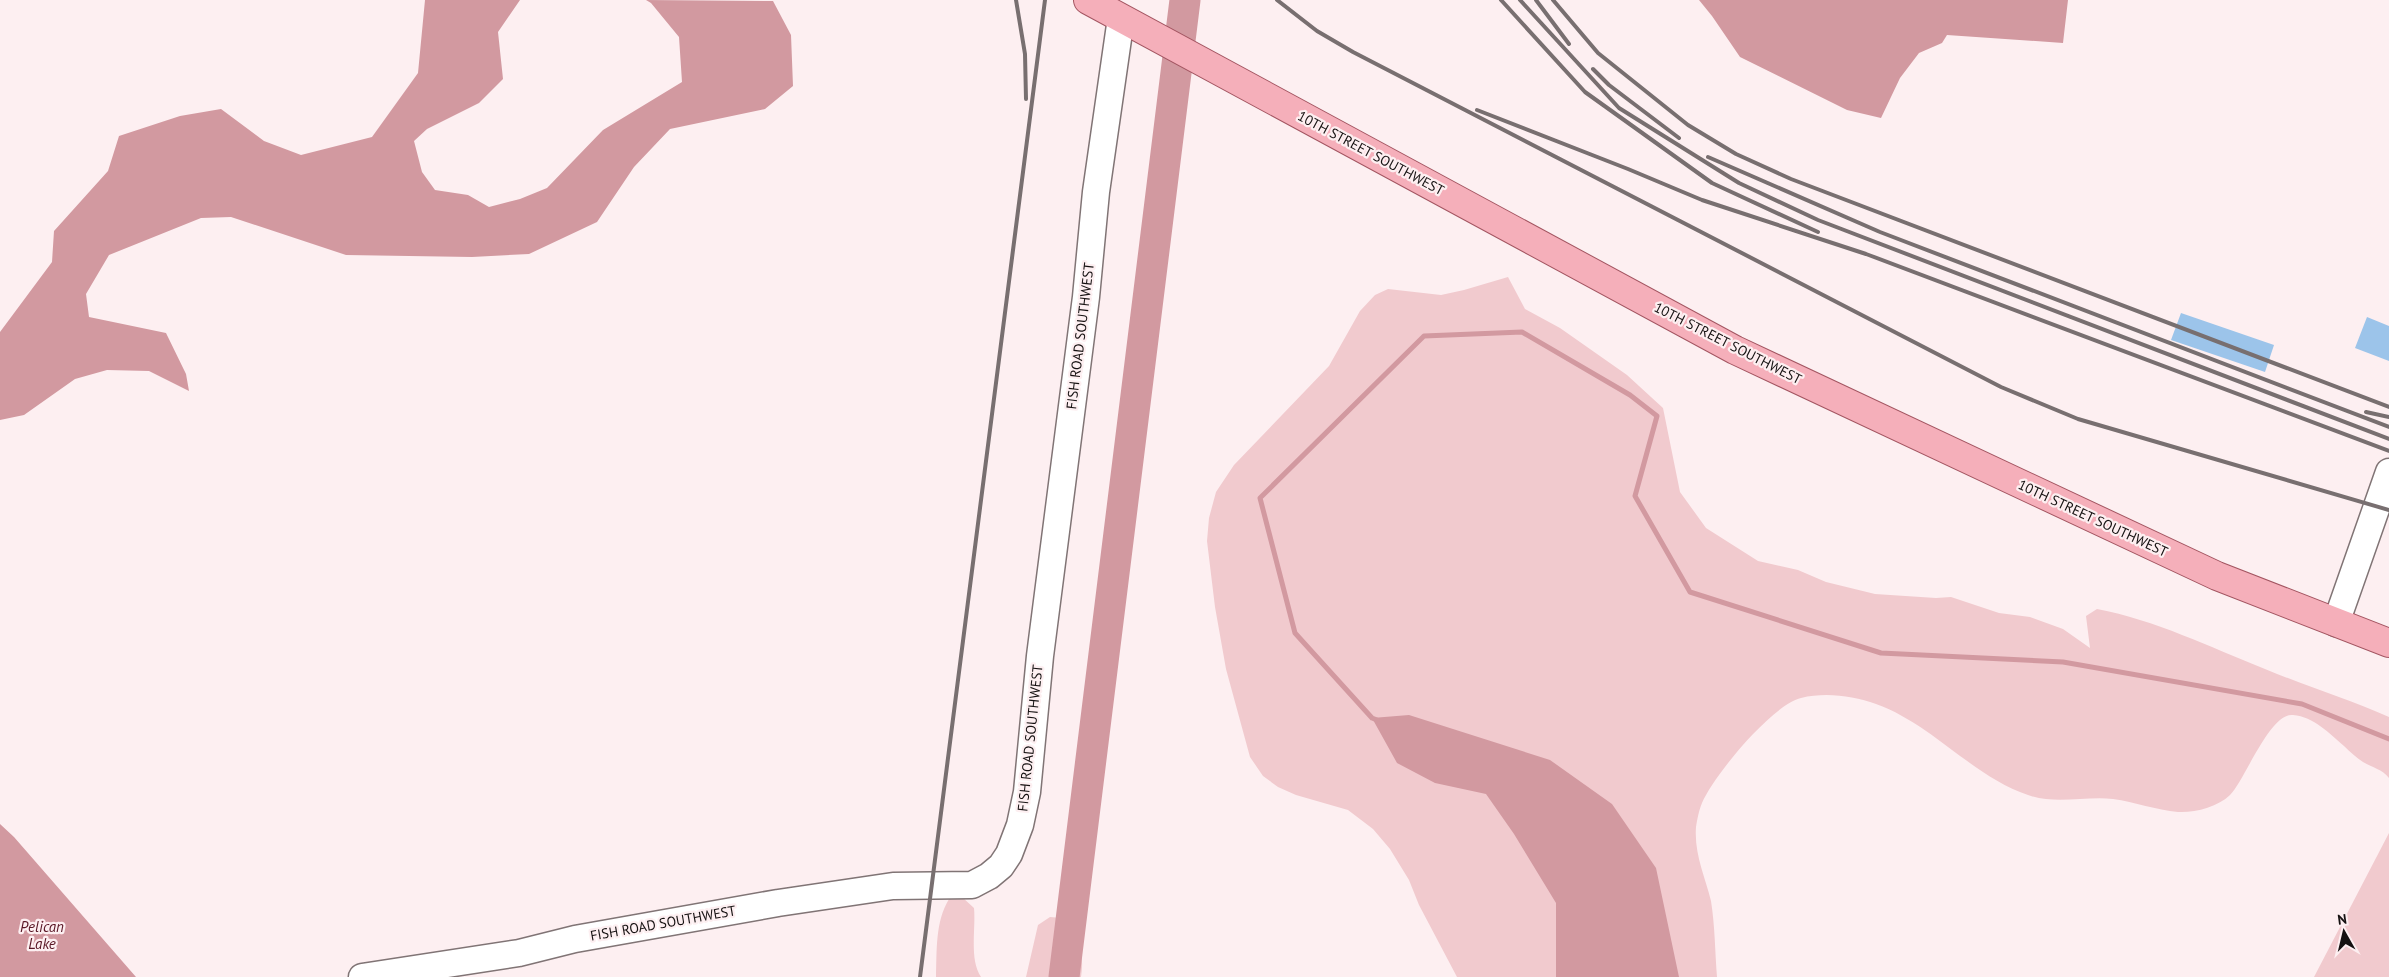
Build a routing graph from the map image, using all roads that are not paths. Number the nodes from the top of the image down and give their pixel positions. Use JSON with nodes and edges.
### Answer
{"nodes":[{"id":1,"x":1088,"y":0,"type":"edge"},
{"id":2,"x":1121,"y":18,"type":"junction"},
{"id":3,"x":2389,"y":472,"type":"edge"},
{"id":4,"x":2336,"y":623,"type":"junction"},
{"id":5,"x":2389,"y":643,"type":"edge"},
{"id":6,"x":362,"y":977,"type":"edge"}],
"edges":[{"from":1,"to":2,"type":"main road","name":"10TH STREET SOUTHWEST"},
{"from":2,"to":4,"type":"main road","name":"10TH STREET SOUTHWEST"},
{"from":2,"to":6,"type":"street","name":"FISH ROAD SOUTHWEST"},
{"from":3,"to":4,"type":"street"},
{"from":4,"to":5,"type":"main road","name":"10TH STREET SOUTHWEST"}]}
